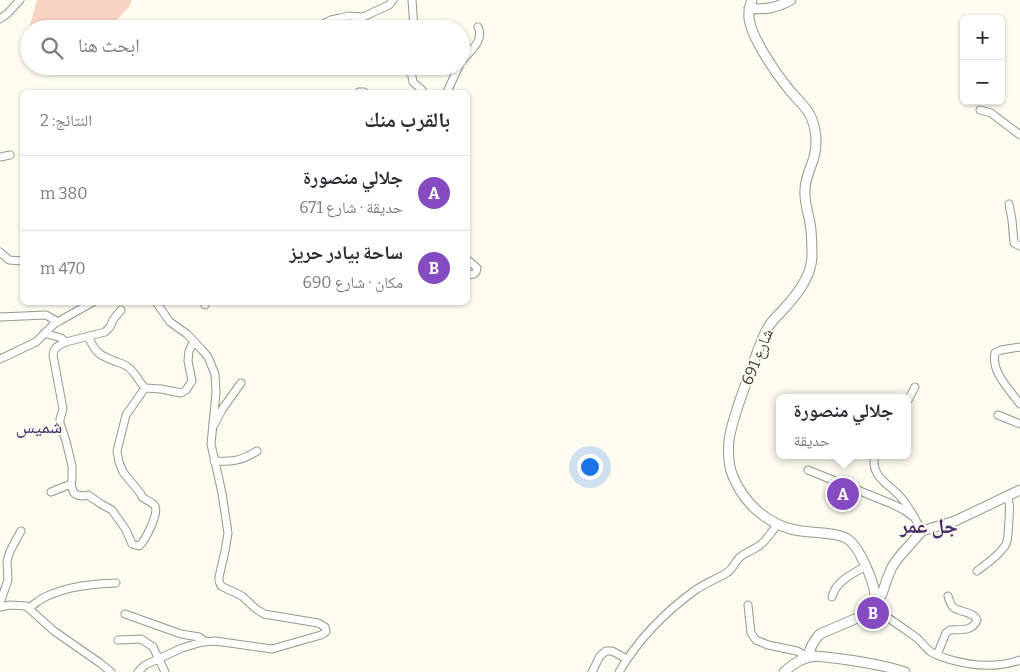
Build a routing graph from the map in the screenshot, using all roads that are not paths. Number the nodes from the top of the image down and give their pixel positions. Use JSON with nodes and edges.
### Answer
{"nodes":[{"id":1,"x":20,"y":0,"type":"edge"},
{"id":2,"x":393,"y":0,"type":"edge"},
{"id":3,"x":412,"y":0,"type":"edge"},
{"id":4,"x":791,"y":0,"type":"edge"},
{"id":5,"x":751,"y":4,"type":"edge"},
{"id":6,"x":0,"y":19,"type":"edge"},
{"id":7,"x":331,"y":20,"type":"edge"},
{"id":8,"x":413,"y":20,"type":"edge"},
{"id":9,"x":478,"y":27,"type":"dead end"},
{"id":10,"x":470,"y":51,"type":"edge"},
{"id":11,"x":412,"y":75,"type":"edge"},
{"id":12,"x":455,"y":75,"type":"edge"},
{"id":13,"x":422,"y":90,"type":"edge"},
{"id":14,"x":449,"y":90,"type":"edge"},
{"id":15,"x":980,"y":110,"type":"dead end"},
{"id":16,"x":1020,"y":135,"type":"edge"},
{"id":17,"x":10,"y":155,"type":"dead end"},
{"id":18,"x":0,"y":157,"type":"edge"},
{"id":19,"x":1009,"y":204,"type":"dead end"},
{"id":20,"x":1020,"y":246,"type":"edge"},
{"id":21,"x":0,"y":252,"type":"edge"},
{"id":22,"x":20,"y":261,"type":"edge"},
{"id":23,"x":470,"y":262,"type":"edge"},
{"id":24,"x":470,"y":274,"type":"edge"},
{"id":25,"x":86,"y":305,"type":"edge"},
{"id":26,"x":158,"y":305,"type":"edge"},
{"id":27,"x":121,"y":310,"type":"dead end"},
{"id":28,"x":0,"y":317,"type":"edge"},
{"id":29,"x":58,"y":322,"type":"junction"},
{"id":30,"x":44,"y":333,"type":"junction"},
{"id":31,"x":88,"y":336,"type":"junction"},
{"id":32,"x":194,"y":341,"type":"junction"},
{"id":33,"x":66,"y":342,"type":"junction"},
{"id":34,"x":1020,"y":347,"type":"edge"},
{"id":35,"x":0,"y":358,"type":"edge"},
{"id":36,"x":241,"y":383,"type":"dead end"},
{"id":37,"x":915,"y":387,"type":"dead end"},
{"id":38,"x":145,"y":388,"type":"junction"},
{"id":39,"x":911,"y":394,"type":"edge"},
{"id":40,"x":1020,"y":404,"type":"edge"},
{"id":41,"x":998,"y":416,"type":"dead end"},
{"id":42,"x":1020,"y":424,"type":"edge"},
{"id":43,"x":212,"y":427,"type":"junction"},
{"id":44,"x":257,"y":451,"type":"dead end"},
{"id":45,"x":875,"y":459,"type":"edge"},
{"id":46,"x":214,"y":461,"type":"junction"},
{"id":47,"x":808,"y":470,"type":"dead end"},
{"id":48,"x":71,"y":484,"type":"junction"},
{"id":49,"x":1020,"y":490,"type":"edge"},
{"id":50,"x":51,"y":492,"type":"dead end"},
{"id":51,"x":1007,"y":496,"type":"junction"},
{"id":52,"x":915,"y":518,"type":"junction"},
{"id":53,"x":777,"y":525,"type":"junction"},
{"id":54,"x":22,"y":531,"type":"dead end"},
{"id":55,"x":922,"y":531,"type":"junction"},
{"id":56,"x":866,"y":566,"type":"junction"},
{"id":57,"x":976,"y":571,"type":"dead end"},
{"id":58,"x":116,"y":583,"type":"dead end"},
{"id":59,"x":948,"y":596,"type":"dead end"},
{"id":60,"x":832,"y":597,"type":"dead end"},
{"id":61,"x":0,"y":605,"type":"edge"},
{"id":62,"x":748,"y":605,"type":"dead end"},
{"id":63,"x":874,"y":607,"type":"junction"},
{"id":64,"x":28,"y":608,"type":"junction"},
{"id":65,"x":125,"y":614,"type":"dead end"},
{"id":66,"x":118,"y":640,"type":"dead end"},
{"id":67,"x":207,"y":642,"type":"junction"},
{"id":68,"x":937,"y":655,"type":"junction"},
{"id":69,"x":808,"y":656,"type":"junction"},
{"id":70,"x":158,"y":659,"type":"junction"},
{"id":71,"x":627,"y":659,"type":"junction"},
{"id":72,"x":1020,"y":660,"type":"edge"},
{"id":73,"x":111,"y":672,"type":"edge"},
{"id":74,"x":138,"y":672,"type":"edge"},
{"id":75,"x":165,"y":672,"type":"edge"},
{"id":76,"x":592,"y":672,"type":"edge"},
{"id":77,"x":619,"y":672,"type":"edge"},
{"id":78,"x":784,"y":672,"type":"edge"},
{"id":79,"x":905,"y":672,"type":"edge"}],
"edges":[{"from":1,"to":6,"type":"street"},
{"from":2,"to":7,"type":"street"},
{"from":3,"to":8,"type":"street"},
{"from":4,"to":5,"type":"main road"},
{"from":5,"to":53,"type":"main road","name":"شارع 691"},
{"from":9,"to":10,"type":"street"},
{"from":11,"to":13,"type":"street"},
{"from":12,"to":14,"type":"street"},
{"from":15,"to":16,"type":"street"},
{"from":17,"to":18,"type":"street"},
{"from":19,"to":20,"type":"street"},
{"from":21,"to":22,"type":"street"},
{"from":23,"to":24,"type":"street"},
{"from":25,"to":29,"type":"street"},
{"from":26,"to":32,"type":"street"},
{"from":27,"to":31,"type":"street"},
{"from":28,"to":29,"type":"street"},
{"from":29,"to":30,"type":"street"},
{"from":30,"to":33,"type":"street"},
{"from":30,"to":35,"type":"street"},
{"from":31,"to":33,"type":"street"},
{"from":31,"to":38,"type":"street"},
{"from":32,"to":38,"type":"street"},
{"from":32,"to":43,"type":"street"},
{"from":33,"to":48,"type":"street"},
{"from":34,"to":40,"type":"street"},
{"from":36,"to":43,"type":"street"},
{"from":37,"to":39,"type":"street"},
{"from":38,"to":48,"type":"street"},
{"from":41,"to":42,"type":"street"},
{"from":43,"to":46,"type":"street"},
{"from":44,"to":46,"type":"street"},
{"from":45,"to":52,"type":"street"},
{"from":46,"to":67,"type":"street"},
{"from":47,"to":52,"type":"street"},
{"from":48,"to":50,"type":"street"},
{"from":49,"to":51,"type":"main road"},
{"from":51,"to":55,"type":"main road"},
{"from":51,"to":57,"type":"street"},
{"from":52,"to":55,"type":"street"},
{"from":53,"to":56,"type":"main road","name":"شارع 691"},
{"from":53,"to":71,"type":"street"},
{"from":54,"to":61,"type":"street"},
{"from":55,"to":63,"type":"main road"},
{"from":56,"to":60,"type":"street"},
{"from":56,"to":63,"type":"main road","name":"شارع 691"},
{"from":58,"to":64,"type":"street"},
{"from":59,"to":68,"type":"street"},
{"from":61,"to":64,"type":"street"},
{"from":62,"to":69,"type":"street"},
{"from":63,"to":68,"type":"street"},
{"from":63,"to":69,"type":"main road"},
{"from":64,"to":73,"type":"street"},
{"from":65,"to":67,"type":"street"},
{"from":66,"to":70,"type":"street"},
{"from":67,"to":70,"type":"street"},
{"from":68,"to":72,"type":"street"},
{"from":69,"to":78,"type":"main road"},
{"from":69,"to":79,"type":"main road"},
{"from":70,"to":74,"type":"street"},
{"from":70,"to":75,"type":"street"},
{"from":71,"to":76,"type":"street"},
{"from":71,"to":77,"type":"street"}]}
